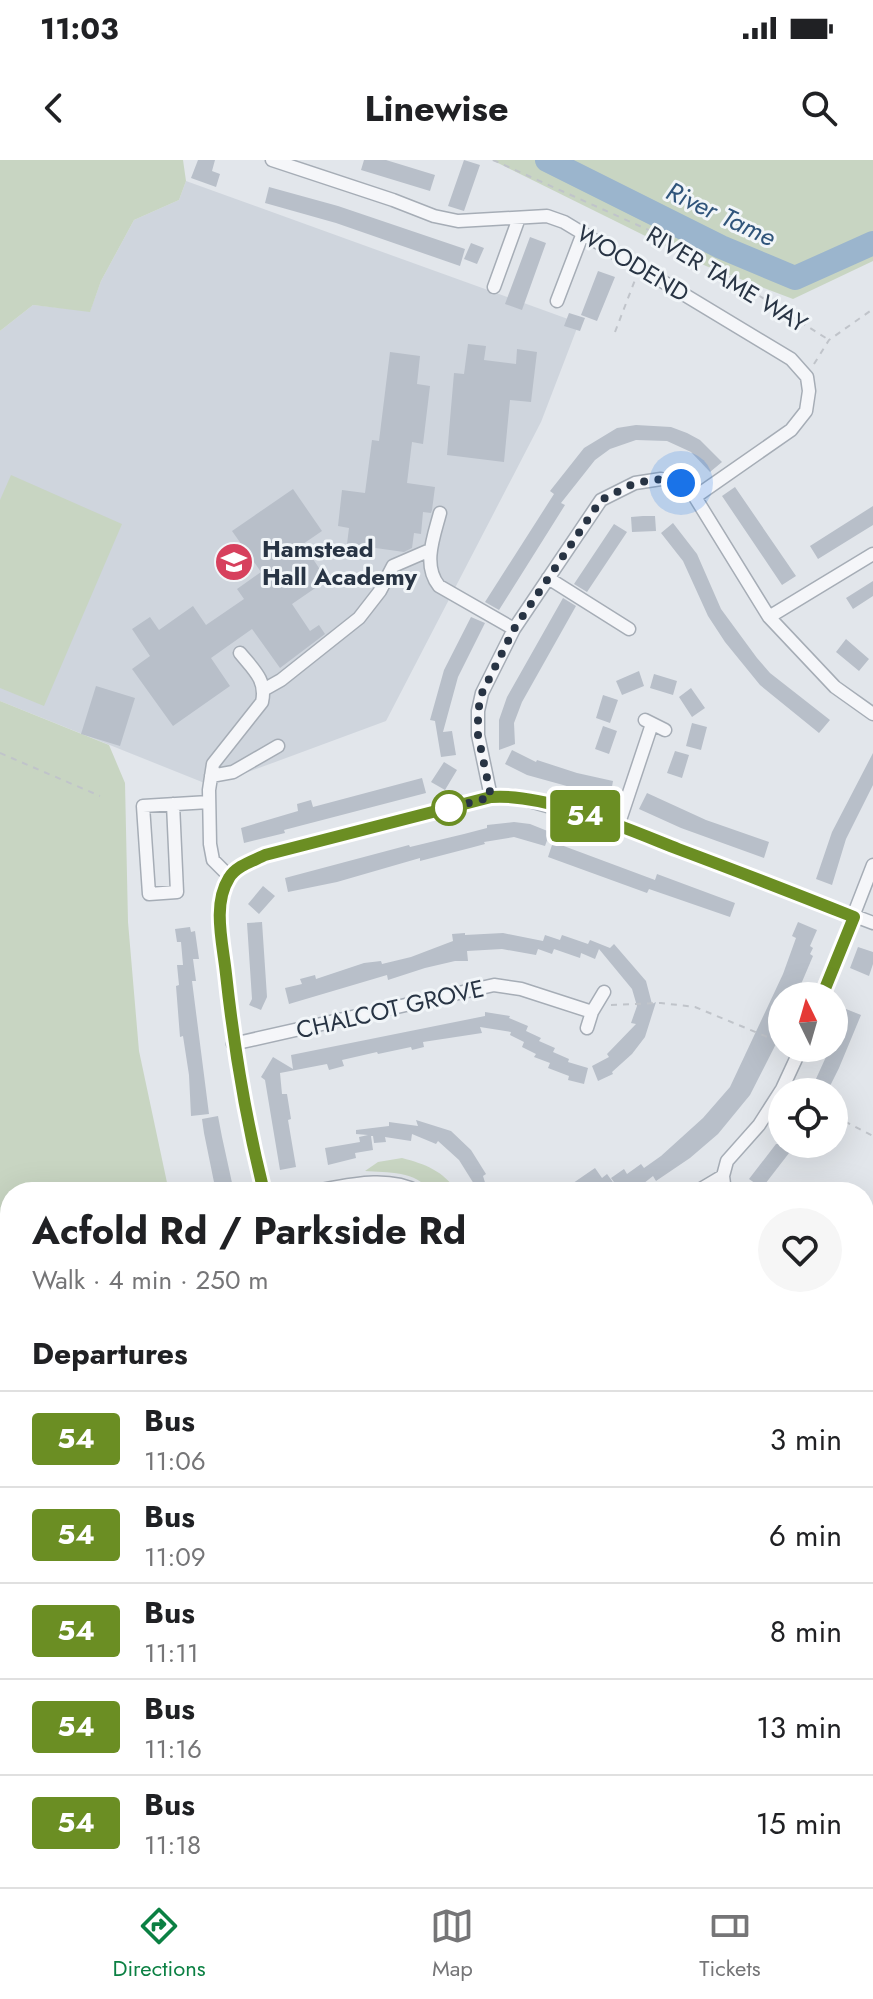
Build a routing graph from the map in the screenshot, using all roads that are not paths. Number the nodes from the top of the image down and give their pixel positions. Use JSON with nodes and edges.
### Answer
{"nodes":[{"id":1,"x":272,"y":160,"type":"edge"},
{"id":2,"x":519,"y":218,"type":"junction"},
{"id":3,"x":583,"y":233,"type":"junction"},
{"id":4,"x":494,"y":287,"type":"dead end"},
{"id":5,"x":557,"y":301,"type":"dead end"},
{"id":6,"x":695,"y":497,"type":"junction"},
{"id":7,"x":440,"y":513,"type":"dead end"},
{"id":8,"x":430,"y":550,"type":"junction"},
{"id":9,"x":873,"y":554,"type":"edge"},
{"id":10,"x":548,"y":578,"type":"junction"},
{"id":11,"x":769,"y":617,"type":"junction"},
{"id":12,"x":514,"y":629,"type":"junction"},
{"id":13,"x":629,"y":629,"type":"dead end"},
{"id":14,"x":240,"y":653,"type":"dead end"},
{"id":15,"x":265,"y":689,"type":"junction"},
{"id":16,"x":873,"y":714,"type":"edge"},
{"id":17,"x":654,"y":725,"type":"dead end"},
{"id":18,"x":278,"y":746,"type":"dead end"},
{"id":19,"x":211,"y":776,"type":"junction"},
{"id":20,"x":491,"y":797,"type":"junction"},
{"id":21,"x":209,"y":802,"type":"junction"},
{"id":22,"x":173,"y":804,"type":"junction"},
{"id":23,"x":618,"y":826,"type":"junction"},
{"id":24,"x":873,"y":865,"type":"edge"},
{"id":25,"x":229,"y":876,"type":"junction"},
{"id":26,"x":854,"y":917,"type":"junction"},
{"id":27,"x":873,"y":923,"type":"edge"},
{"id":28,"x":828,"y":982,"type":"edge"},
{"id":29,"x":604,"y":992,"type":"dead end"},
{"id":30,"x":594,"y":1009,"type":"junction"},
{"id":31,"x":587,"y":1028,"type":"dead end"},
{"id":32,"x":233,"y":1044,"type":"junction"},
{"id":33,"x":795,"y":1062,"type":"edge"},
{"id":34,"x":723,"y":1176,"type":"junction"},
{"id":35,"x":262,"y":1182,"type":"edge"},
{"id":36,"x":713,"y":1182,"type":"edge"},
{"id":37,"x":724,"y":1182,"type":"edge"}],
"edges":[{"from":1,"to":2,"type":"street","name":"WOODEND"},
{"from":2,"to":3,"type":"street","name":"WOODEND"},
{"from":2,"to":4,"type":"street"},
{"from":3,"to":5,"type":"street"},
{"from":3,"to":6,"type":"street","name":"WOODEND"},
{"from":6,"to":10,"type":"street"},
{"from":6,"to":11,"type":"street"},
{"from":7,"to":8,"type":"street"},
{"from":8,"to":12,"type":"street"},
{"from":8,"to":15,"type":"street"},
{"from":9,"to":11,"type":"street"},
{"from":10,"to":12,"type":"street"},
{"from":10,"to":13,"type":"street"},
{"from":11,"to":16,"type":"street"},
{"from":12,"to":20,"type":"street"},
{"from":14,"to":15,"type":"street"},
{"from":15,"to":19,"type":"street"},
{"from":17,"to":23,"type":"street"},
{"from":18,"to":19,"type":"street"},
{"from":19,"to":21,"type":"street"},
{"from":20,"to":23,"type":"street"},
{"from":20,"to":25,"type":"street"},
{"from":21,"to":22,"type":"street"},
{"from":21,"to":25,"type":"street"},
{"from":22,"to":22,"type":"street"},
{"from":23,"to":26,"type":"street"},
{"from":24,"to":26,"type":"street"},
{"from":25,"to":32,"type":"street"},
{"from":26,"to":27,"type":"street"},
{"from":26,"to":28,"type":"street"},
{"from":29,"to":30,"type":"street"},
{"from":30,"to":31,"type":"street"},
{"from":30,"to":32,"type":"street","name":"CHALCOT GROVE"},
{"from":32,"to":35,"type":"street"},
{"from":33,"to":34,"type":"street"},
{"from":34,"to":36,"type":"street"},
{"from":34,"to":37,"type":"street"}]}
